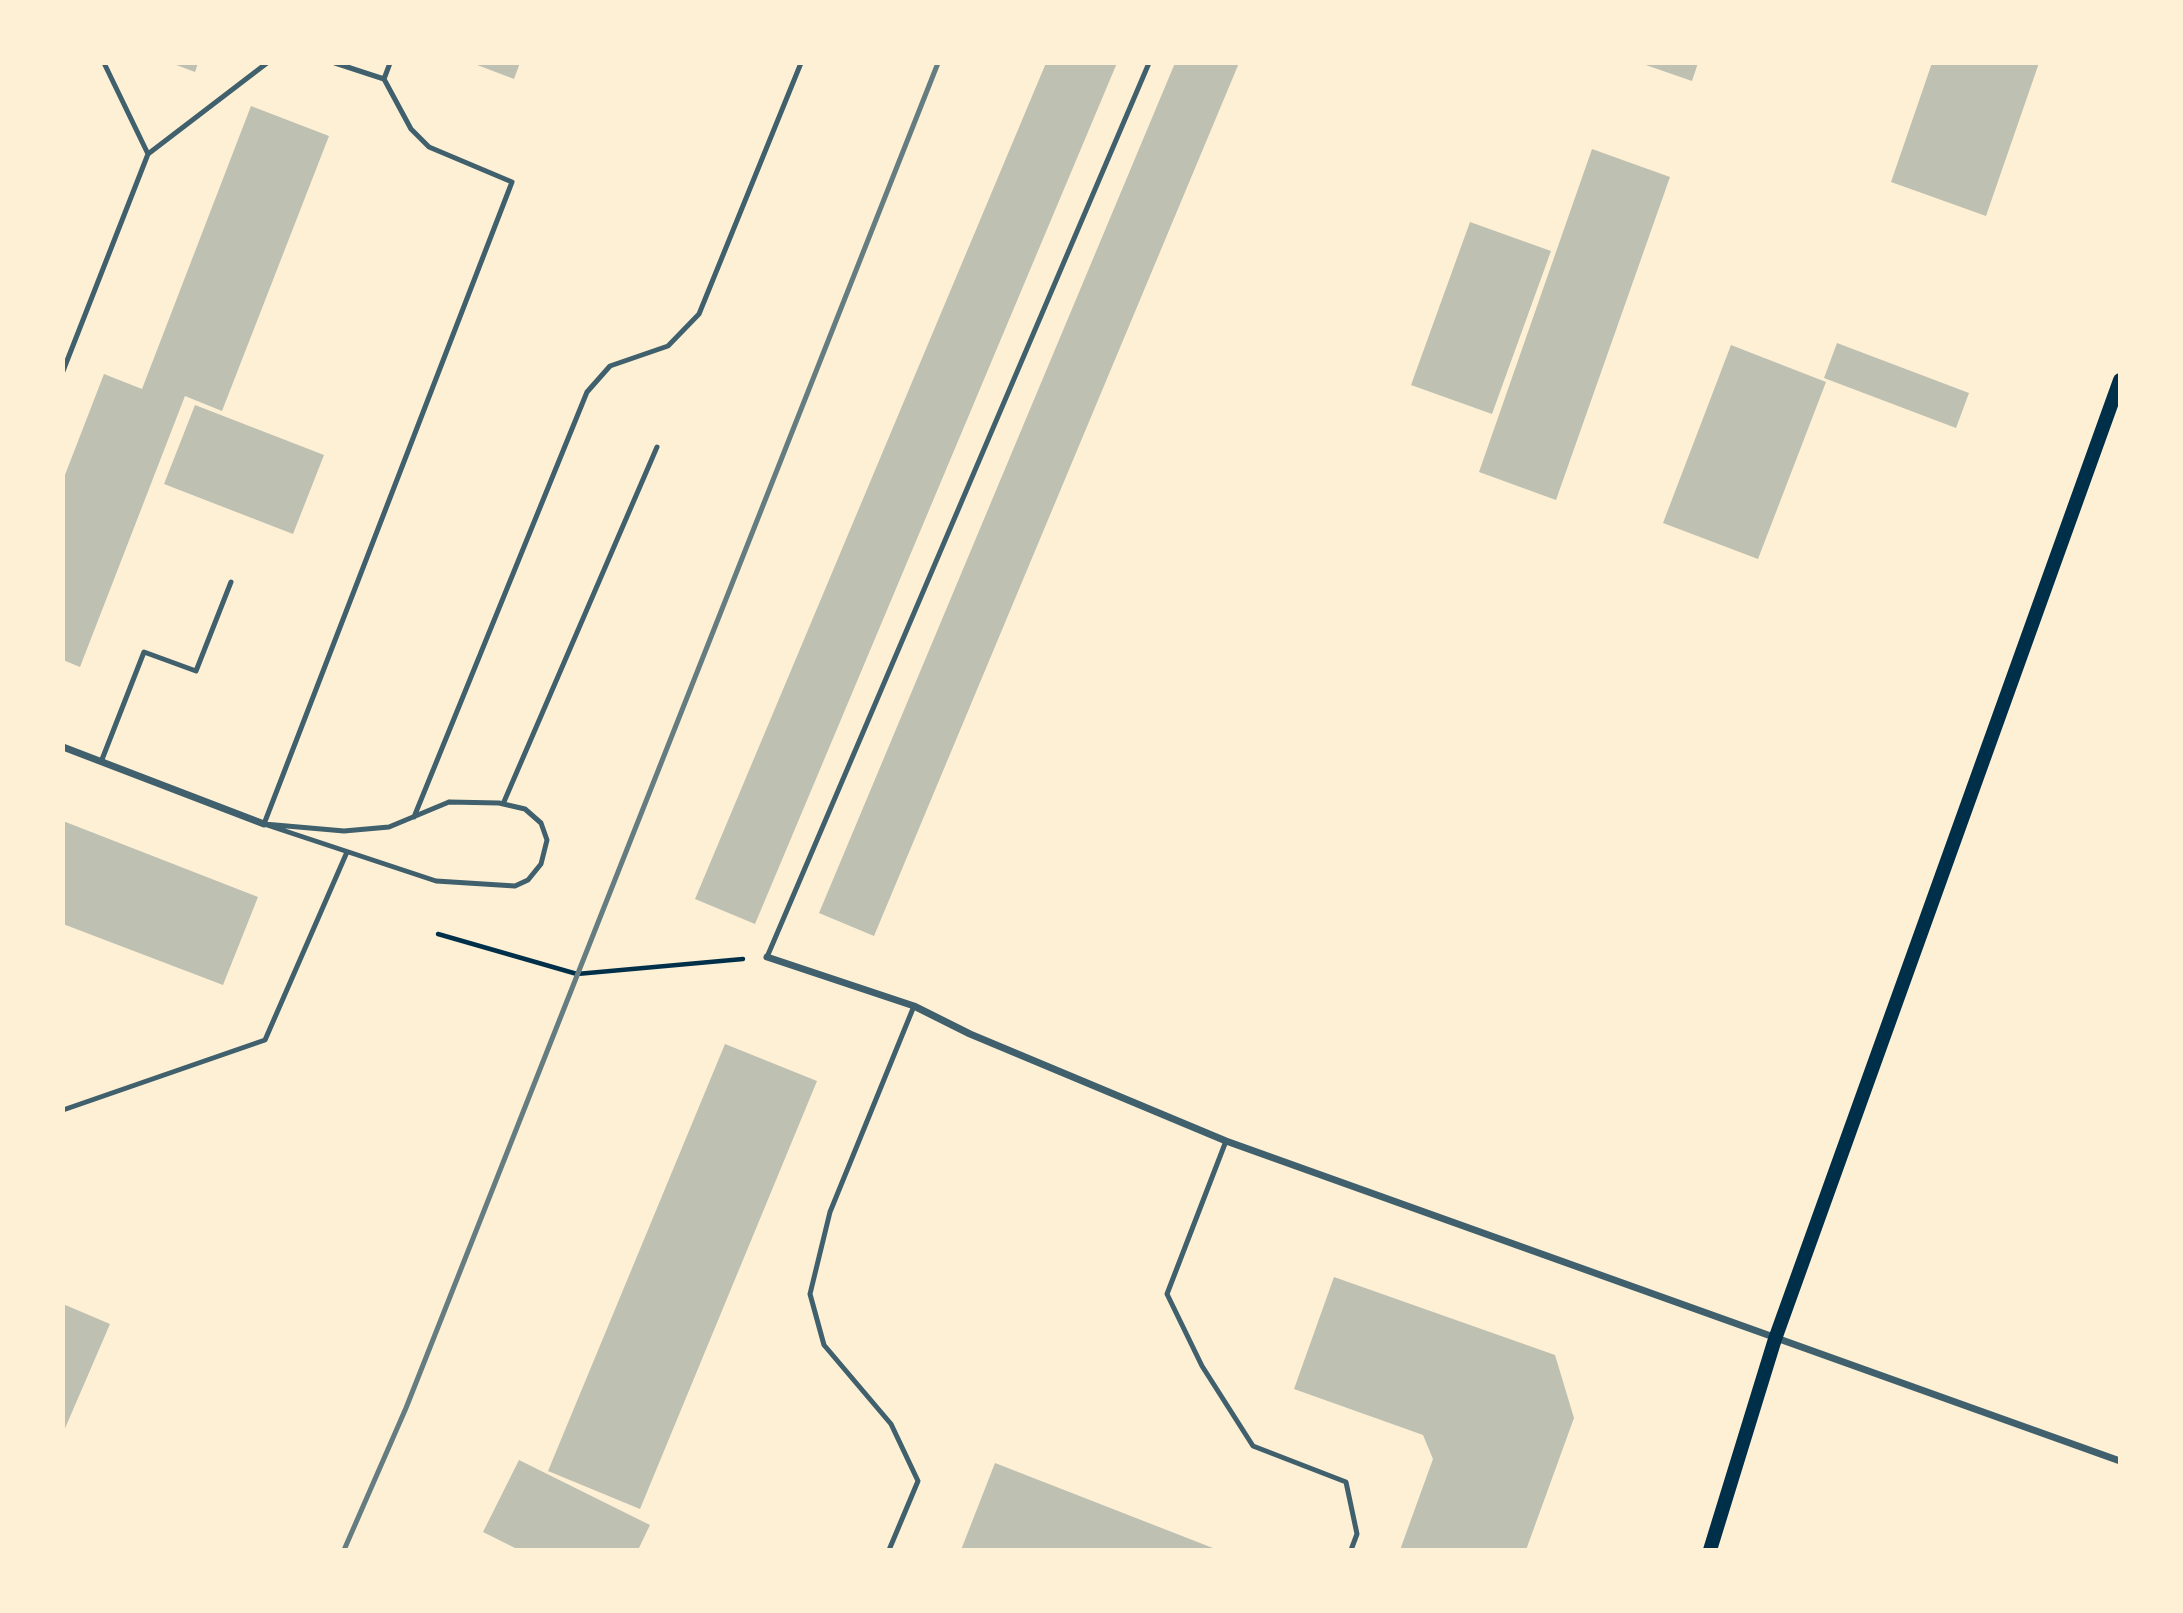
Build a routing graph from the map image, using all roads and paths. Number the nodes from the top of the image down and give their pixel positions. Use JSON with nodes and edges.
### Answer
{"nodes":[{"id":1,"x":104,"y":63,"type":"edge"},
{"id":2,"x":267,"y":63,"type":"edge"},
{"id":3,"x":335,"y":63,"type":"edge"},
{"id":4,"x":390,"y":63,"type":"edge"},
{"id":5,"x":801,"y":63,"type":"edge"},
{"id":6,"x":1149,"y":63,"type":"edge"},
{"id":7,"x":384,"y":79,"type":"junction"},
{"id":8,"x":148,"y":154,"type":"junction"},
{"id":9,"x":63,"y":371,"type":"edge"},
{"id":10,"x":2120,"y":380,"type":"edge"},
{"id":11,"x":657,"y":447,"type":"dead end"},
{"id":12,"x":232,"y":582,"type":"dead end"},
{"id":13,"x":63,"y":747,"type":"edge"},
{"id":14,"x":101,"y":762,"type":"junction"},
{"id":15,"x":503,"y":804,"type":"junction"},
{"id":16,"x":414,"y":817,"type":"junction"},
{"id":17,"x":264,"y":824,"type":"junction"},
{"id":18,"x":347,"y":852,"type":"junction"},
{"id":19,"x":438,"y":934,"type":"dead end"},
{"id":20,"x":767,"y":957,"type":"junction"},
{"id":21,"x":914,"y":1006,"type":"junction"},
{"id":22,"x":63,"y":1110,"type":"edge"},
{"id":23,"x":1226,"y":1141,"type":"junction"},
{"id":24,"x":1775,"y":1339,"type":"junction"},
{"id":25,"x":2120,"y":1461,"type":"edge"},
{"id":26,"x":890,"y":1550,"type":"edge"},
{"id":27,"x":1351,"y":1550,"type":"edge"},
{"id":28,"x":1710,"y":1550,"type":"edge"}],
"edges":[{"from":1,"to":8,"type":"lane"},
{"from":2,"to":8,"type":"lane"},
{"from":3,"to":7,"type":"lane"},
{"from":4,"to":7,"type":"lane"},
{"from":5,"to":16,"type":"lane"},
{"from":6,"to":20,"type":"lane"},
{"from":7,"to":17,"type":"lane"},
{"from":8,"to":9,"type":"lane"},
{"from":10,"to":24,"type":"main road"},
{"from":11,"to":15,"type":"lane"},
{"from":12,"to":14,"type":"lane"},
{"from":13,"to":14,"type":"street"},
{"from":14,"to":17,"type":"street"},
{"from":15,"to":16,"type":"lane"},
{"from":15,"to":18,"type":"lane"},
{"from":16,"to":17,"type":"lane"},
{"from":17,"to":18,"type":"lane"},
{"from":18,"to":22,"type":"lane"},
{"from":19,"to":20,"type":"path"},
{"from":20,"to":21,"type":"street"},
{"from":21,"to":23,"type":"street"},
{"from":21,"to":26,"type":"lane"},
{"from":23,"to":24,"type":"street"},
{"from":23,"to":27,"type":"lane"},
{"from":24,"to":25,"type":"street"},
{"from":24,"to":28,"type":"main road"}]}
